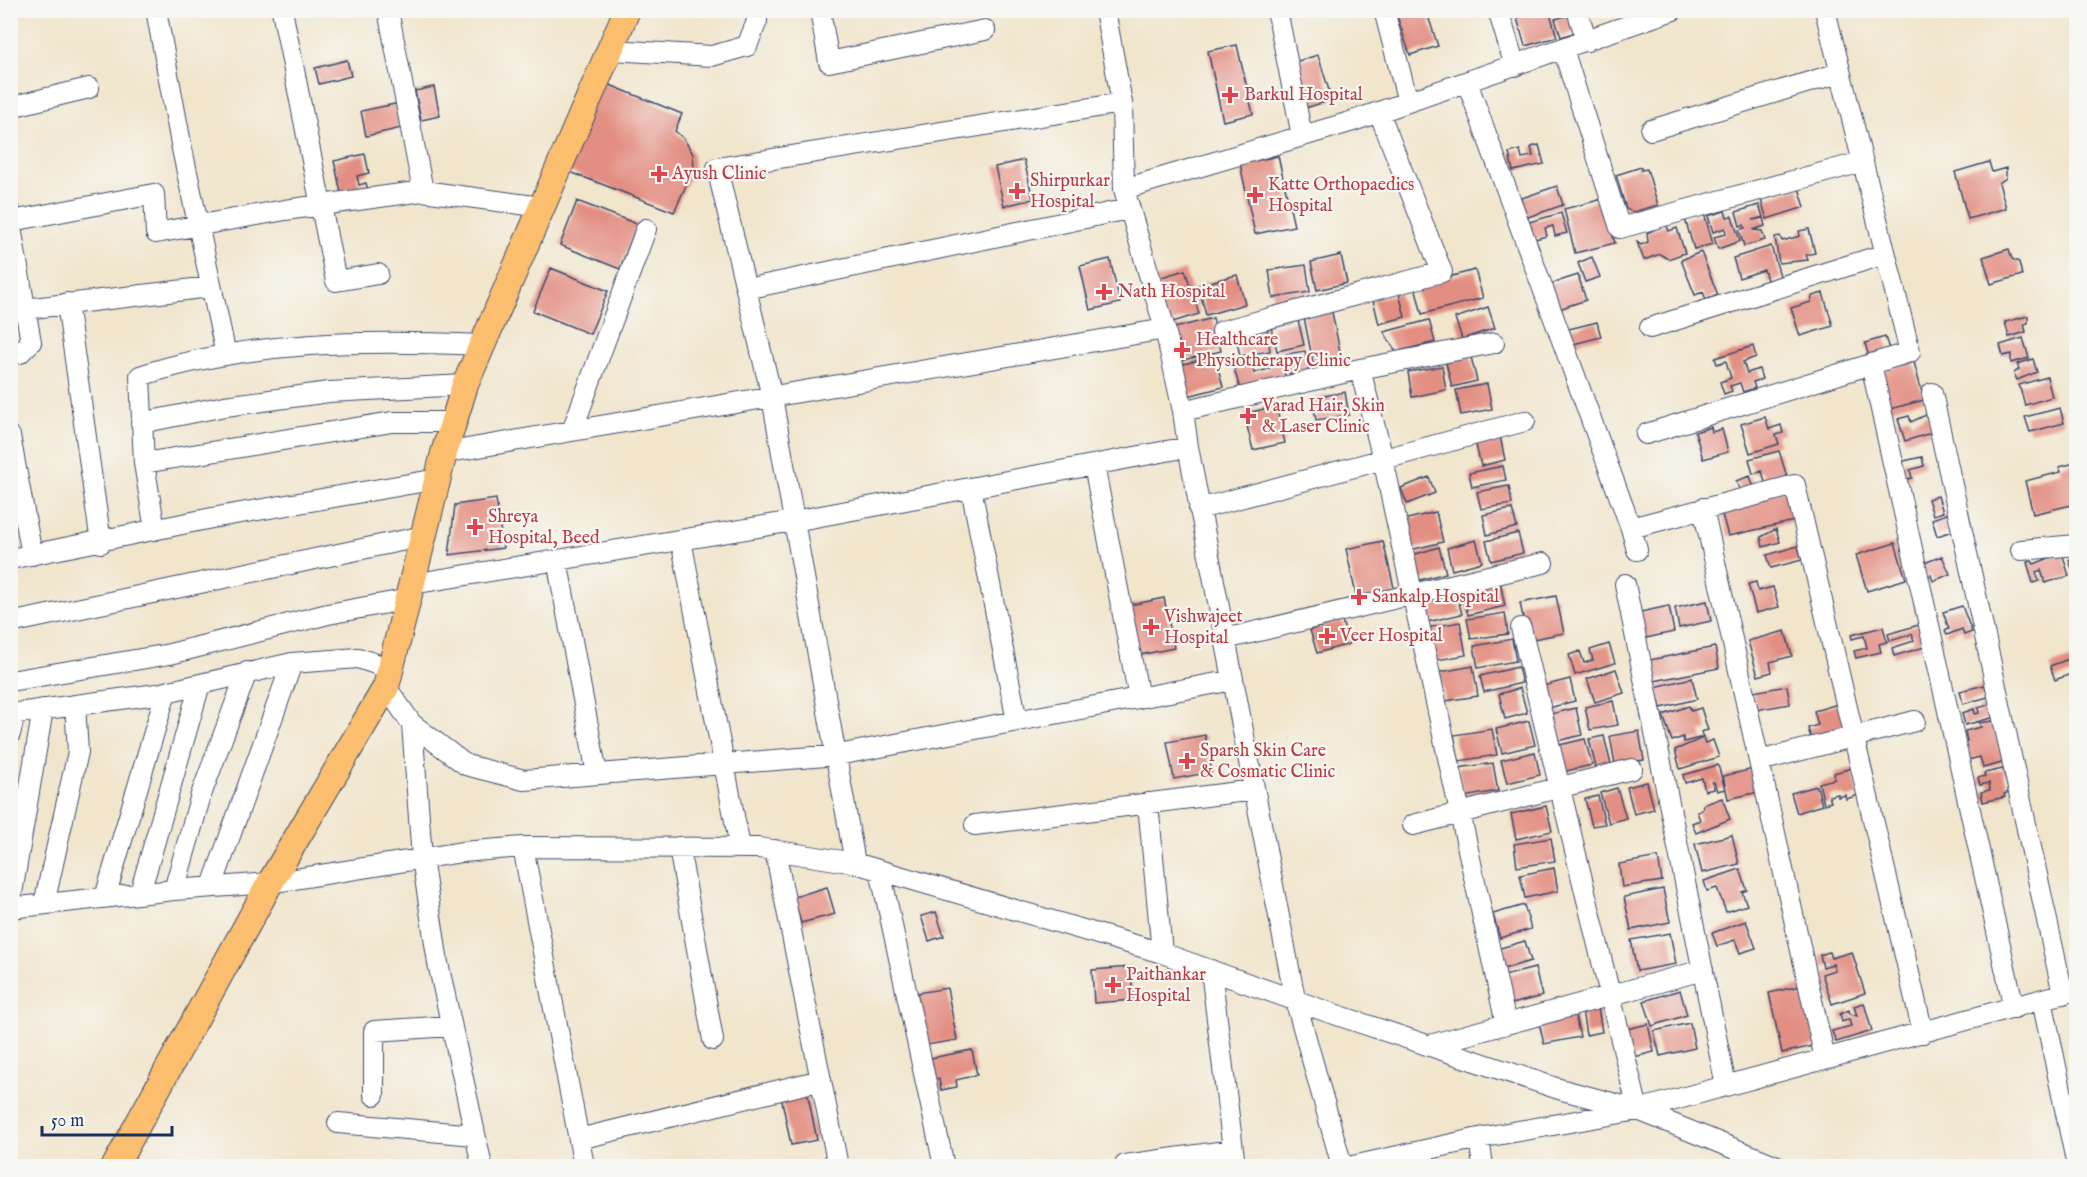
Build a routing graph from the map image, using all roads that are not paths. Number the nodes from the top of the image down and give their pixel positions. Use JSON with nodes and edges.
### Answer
{"nodes":[{"id":1,"x":156,"y":10,"type":"edge"},
{"id":2,"x":282,"y":10,"type":"edge"},
{"id":3,"x":388,"y":10,"type":"edge"},
{"id":4,"x":627,"y":10,"type":"edge"},
{"id":5,"x":758,"y":10,"type":"edge"},
{"id":6,"x":820,"y":10,"type":"edge"},
{"id":7,"x":1105,"y":10,"type":"edge"},
{"id":8,"x":1277,"y":10,"type":"edge"},
{"id":9,"x":1384,"y":10,"type":"edge"},
{"id":10,"x":1498,"y":10,"type":"edge"},
{"id":11,"x":1577,"y":10,"type":"edge"},
{"id":12,"x":1673,"y":10,"type":"edge"},
{"id":13,"x":1825,"y":10,"type":"edge"},
{"id":14,"x":985,"y":30,"type":"dead end"},
{"id":15,"x":1587,"y":41,"type":"junction"},
{"id":16,"x":1563,"y":49,"type":"junction"},
{"id":17,"x":612,"y":50,"type":"junction"},
{"id":18,"x":1515,"y":66,"type":"junction"},
{"id":19,"x":1839,"y":73,"type":"junction"},
{"id":20,"x":1467,"y":82,"type":"junction"},
{"id":21,"x":89,"y":88,"type":"dead end"},
{"id":22,"x":1408,"y":102,"type":"junction"},
{"id":23,"x":1122,"y":103,"type":"junction"},
{"id":24,"x":10,"y":107,"type":"edge"},
{"id":25,"x":1379,"y":112,"type":"junction"},
{"id":26,"x":1651,"y":130,"type":"dead end"},
{"id":27,"x":1302,"y":136,"type":"junction"},
{"id":28,"x":1862,"y":162,"type":"junction"},
{"id":29,"x":1125,"y":189,"type":"junction"},
{"id":30,"x":423,"y":191,"type":"junction"},
{"id":31,"x":321,"y":205,"type":"junction"},
{"id":32,"x":542,"y":207,"type":"junction"},
{"id":33,"x":1128,"y":209,"type":"junction"},
{"id":34,"x":11,"y":218,"type":"edge"},
{"id":35,"x":198,"y":226,"type":"junction"},
{"id":36,"x":646,"y":229,"type":"dead end"},
{"id":37,"x":1885,"y":254,"type":"junction"},
{"id":38,"x":378,"y":274,"type":"dead end"},
{"id":39,"x":16,"y":283,"type":"edge"},
{"id":40,"x":210,"y":287,"type":"junction"},
{"id":41,"x":746,"y":289,"type":"junction"},
{"id":42,"x":67,"y":303,"type":"junction"},
{"id":43,"x":25,"y":309,"type":"junction"},
{"id":44,"x":1650,"y":328,"type":"dead end"},
{"id":45,"x":1165,"y":329,"type":"junction"},
{"id":46,"x":1222,"y":331,"type":"dead end"},
{"id":47,"x":1494,"y":343,"type":"dead end"},
{"id":48,"x":482,"y":345,"type":"junction"},
{"id":49,"x":226,"y":354,"type":"junction"},
{"id":50,"x":10,"y":355,"type":"edge"},
{"id":51,"x":1871,"y":364,"type":"junction"},
{"id":52,"x":1360,"y":369,"type":"junction"},
{"id":53,"x":465,"y":386,"type":"junction"},
{"id":54,"x":1932,"y":393,"type":"dead end"},
{"id":55,"x":772,"y":397,"type":"junction"},
{"id":56,"x":1183,"y":411,"type":"junction"},
{"id":57,"x":1525,"y":421,"type":"dead end"},
{"id":58,"x":455,"y":422,"type":"junction"},
{"id":59,"x":141,"y":423,"type":"junction"},
{"id":60,"x":572,"y":431,"type":"junction"},
{"id":61,"x":1646,"y":434,"type":"dead end"},
{"id":62,"x":10,"y":436,"type":"edge"},
{"id":63,"x":1188,"y":447,"type":"junction"},
{"id":64,"x":444,"y":453,"type":"junction"},
{"id":65,"x":1383,"y":459,"type":"junction"},
{"id":66,"x":144,"y":463,"type":"junction"},
{"id":67,"x":1094,"y":465,"type":"junction"},
{"id":68,"x":438,"y":479,"type":"junction"},
{"id":69,"x":971,"y":488,"type":"junction"},
{"id":70,"x":1703,"y":508,"type":"junction"},
{"id":71,"x":1199,"y":509,"type":"junction"},
{"id":72,"x":794,"y":521,"type":"junction"},
{"id":73,"x":1631,"y":528,"type":"junction"},
{"id":74,"x":155,"y":531,"type":"junction"},
{"id":75,"x":424,"y":536,"type":"junction"},
{"id":76,"x":681,"y":540,"type":"junction"},
{"id":77,"x":101,"y":543,"type":"junction"},
{"id":78,"x":2076,"y":545,"type":"edge"},
{"id":79,"x":1637,"y":550,"type":"dead end"},
{"id":80,"x":2021,"y":550,"type":"dead end"},
{"id":81,"x":32,"y":555,"type":"junction"},
{"id":82,"x":10,"y":559,"type":"edge"},
{"id":83,"x":557,"y":560,"type":"junction"},
{"id":84,"x":1543,"y":563,"type":"dead end"},
{"id":85,"x":1625,"y":584,"type":"dead end"},
{"id":86,"x":410,"y":591,"type":"junction"},
{"id":87,"x":1413,"y":594,"type":"junction"},
{"id":88,"x":10,"y":623,"type":"edge"},
{"id":89,"x":1521,"y":628,"type":"dead end"},
{"id":90,"x":1225,"y":639,"type":"junction"},
{"id":91,"x":292,"y":663,"type":"junction"},
{"id":92,"x":247,"y":672,"type":"junction"},
{"id":93,"x":389,"y":678,"type":"junction"},
{"id":94,"x":1233,"y":680,"type":"junction"},
{"id":95,"x":10,"y":681,"type":"edge"},
{"id":96,"x":200,"y":684,"type":"junction"},
{"id":97,"x":166,"y":692,"type":"junction"},
{"id":98,"x":1139,"y":698,"type":"junction"},
{"id":99,"x":75,"y":705,"type":"junction"},
{"id":100,"x":43,"y":709,"type":"junction"},
{"id":101,"x":13,"y":713,"type":"edge"},
{"id":102,"x":1017,"y":721,"type":"junction"},
{"id":103,"x":1915,"y":721,"type":"dead end"},
{"id":104,"x":412,"y":724,"type":"junction"},
{"id":105,"x":10,"y":735,"type":"edge"},
{"id":106,"x":1854,"y":736,"type":"junction"},
{"id":107,"x":838,"y":755,"type":"junction"},
{"id":108,"x":1759,"y":761,"type":"junction"},
{"id":109,"x":724,"y":764,"type":"junction"},
{"id":110,"x":1632,"y":769,"type":"dead end"},
{"id":111,"x":597,"y":774,"type":"junction"},
{"id":112,"x":1560,"y":788,"type":"junction"},
{"id":113,"x":1254,"y":790,"type":"junction"},
{"id":114,"x":1148,"y":803,"type":"junction"},
{"id":115,"x":1460,"y":813,"type":"junction"},
{"id":116,"x":975,"y":825,"type":"dead end"},
{"id":117,"x":1413,"y":825,"type":"dead end"},
{"id":118,"x":523,"y":847,"type":"junction"},
{"id":119,"x":678,"y":847,"type":"junction"},
{"id":120,"x":740,"y":848,"type":"junction"},
{"id":121,"x":775,"y":850,"type":"junction"},
{"id":122,"x":422,"y":858,"type":"junction"},
{"id":123,"x":855,"y":863,"type":"junction"},
{"id":124,"x":880,"y":870,"type":"junction"},
{"id":125,"x":270,"y":883,"type":"junction"},
{"id":126,"x":212,"y":886,"type":"junction"},
{"id":127,"x":174,"y":890,"type":"junction"},
{"id":128,"x":140,"y":893,"type":"junction"},
{"id":129,"x":105,"y":897,"type":"junction"},
{"id":130,"x":44,"y":904,"type":"junction"},
{"id":131,"x":10,"y":907,"type":"edge"},
{"id":132,"x":1162,"y":953,"type":"junction"},
{"id":133,"x":1210,"y":970,"type":"junction"},
{"id":134,"x":1703,"y":970,"type":"junction"},
{"id":135,"x":2069,"y":992,"type":"edge"},
{"id":136,"x":1610,"y":995,"type":"junction"},
{"id":137,"x":1295,"y":999,"type":"junction"},
{"id":138,"x":2042,"y":1000,"type":"junction"},
{"id":139,"x":2014,"y":1008,"type":"junction"},
{"id":140,"x":1506,"y":1024,"type":"junction"},
{"id":141,"x":451,"y":1026,"type":"junction"},
{"id":142,"x":1923,"y":1033,"type":"junction"},
{"id":143,"x":713,"y":1040,"type":"dead end"},
{"id":144,"x":1430,"y":1045,"type":"junction"},
{"id":145,"x":1825,"y":1059,"type":"junction"},
{"id":146,"x":821,"y":1080,"type":"junction"},
{"id":147,"x":1726,"y":1086,"type":"junction"},
{"id":148,"x":374,"y":1095,"type":"dead end"},
{"id":149,"x":1638,"y":1110,"type":"junction"},
{"id":150,"x":338,"y":1123,"type":"dead end"},
{"id":151,"x":475,"y":1135,"type":"junction"},
{"id":152,"x":579,"y":1138,"type":"junction"},
{"id":153,"x":1479,"y":1138,"type":"junction"},
{"id":154,"x":1234,"y":1158,"type":"edge"},
{"id":155,"x":2076,"y":1161,"type":"edge"},
{"id":156,"x":1125,"y":1165,"type":"edge"},
{"id":157,"x":115,"y":1167,"type":"edge"},
{"id":158,"x":482,"y":1167,"type":"edge"},
{"id":159,"x":584,"y":1167,"type":"edge"},
{"id":160,"x":838,"y":1167,"type":"edge"},
{"id":161,"x":944,"y":1167,"type":"edge"},
{"id":162,"x":1342,"y":1167,"type":"edge"},
{"id":163,"x":1353,"y":1167,"type":"edge"},
{"id":164,"x":1483,"y":1167,"type":"edge"},
{"id":165,"x":1777,"y":1167,"type":"edge"}],
"edges":[{"from":1,"to":35,"type":"street"},
{"from":2,"to":31,"type":"street"},
{"from":3,"to":30,"type":"street"},
{"from":4,"to":17,"type":"main road"},
{"from":5,"to":17,"type":"street"},
{"from":6,"to":14,"type":"street"},
{"from":7,"to":23,"type":"street"},
{"from":8,"to":27,"type":"street"},
{"from":9,"to":22,"type":"street"},
{"from":10,"to":18,"type":"street"},
{"from":11,"to":15,"type":"street"},
{"from":12,"to":15,"type":"street"},
{"from":13,"to":19,"type":"street"},
{"from":15,"to":16,"type":"street"},
{"from":16,"to":18,"type":"street"},
{"from":16,"to":28,"type":"street"},
{"from":17,"to":32,"type":"main road"},
{"from":18,"to":20,"type":"street"},
{"from":19,"to":26,"type":"street"},
{"from":19,"to":28,"type":"street"},
{"from":20,"to":22,"type":"street"},
{"from":20,"to":73,"type":"street"},
{"from":21,"to":24,"type":"street"},
{"from":22,"to":25,"type":"street"},
{"from":23,"to":29,"type":"street"},
{"from":23,"to":41,"type":"street"},
{"from":25,"to":27,"type":"street"},
{"from":25,"to":46,"type":"street"},
{"from":27,"to":29,"type":"street"},
{"from":28,"to":37,"type":"street"},
{"from":29,"to":33,"type":"street"},
{"from":30,"to":31,"type":"street"},
{"from":30,"to":32,"type":"street"},
{"from":31,"to":35,"type":"street"},
{"from":31,"to":38,"type":"street"},
{"from":32,"to":48,"type":"main road"},
{"from":33,"to":41,"type":"street"},
{"from":33,"to":45,"type":"street"},
{"from":34,"to":35,"type":"street"},
{"from":34,"to":39,"type":"street"},
{"from":35,"to":40,"type":"street"},
{"from":36,"to":60,"type":"street"},
{"from":37,"to":44,"type":"street"},
{"from":37,"to":51,"type":"street"},
{"from":39,"to":43,"type":"street"},
{"from":40,"to":42,"type":"street"},
{"from":40,"to":49,"type":"street"},
{"from":41,"to":55,"type":"street"},
{"from":42,"to":43,"type":"street"},
{"from":42,"to":77,"type":"street"},
{"from":43,"to":50,"type":"street"},
{"from":45,"to":55,"type":"street"},
{"from":45,"to":56,"type":"street"},
{"from":47,"to":52,"type":"street"},
{"from":48,"to":49,"type":"street"},
{"from":48,"to":53,"type":"main road"},
{"from":49,"to":59,"type":"street"},
{"from":51,"to":61,"type":"street"},
{"from":51,"to":139,"type":"street"},
{"from":52,"to":56,"type":"street"},
{"from":52,"to":65,"type":"street"},
{"from":53,"to":58,"type":"main road"},
{"from":53,"to":59,"type":"street"},
{"from":54,"to":135,"type":"street"},
{"from":55,"to":60,"type":"street"},
{"from":55,"to":72,"type":"street"},
{"from":56,"to":63,"type":"street"},
{"from":57,"to":65,"type":"street"},
{"from":58,"to":64,"type":"main road"},
{"from":58,"to":66,"type":"street"},
{"from":59,"to":66,"type":"street"},
{"from":60,"to":64,"type":"street"},
{"from":62,"to":81,"type":"street"},
{"from":63,"to":67,"type":"street"},
{"from":63,"to":71,"type":"street"},
{"from":64,"to":68,"type":"main road"},
{"from":65,"to":71,"type":"street"},
{"from":65,"to":87,"type":"street"},
{"from":66,"to":74,"type":"street"},
{"from":67,"to":69,"type":"street"},
{"from":67,"to":98,"type":"street"},
{"from":68,"to":74,"type":"street"},
{"from":68,"to":75,"type":"main road"},
{"from":69,"to":72,"type":"street"},
{"from":69,"to":102,"type":"street"},
{"from":70,"to":73,"type":"street"},
{"from":70,"to":106,"type":"street"},
{"from":70,"to":108,"type":"street"},
{"from":71,"to":90,"type":"street"},
{"from":72,"to":76,"type":"street"},
{"from":72,"to":107,"type":"street"},
{"from":73,"to":79,"type":"street"},
{"from":74,"to":77,"type":"street"},
{"from":75,"to":86,"type":"main road"},
{"from":75,"to":88,"type":"street"},
{"from":76,"to":83,"type":"street"},
{"from":76,"to":109,"type":"street"},
{"from":77,"to":81,"type":"street"},
{"from":78,"to":80,"type":"street"},
{"from":81,"to":82,"type":"street"},
{"from":83,"to":86,"type":"street"},
{"from":83,"to":111,"type":"street"},
{"from":84,"to":87,"type":"street"},
{"from":85,"to":134,"type":"street"},
{"from":86,"to":93,"type":"main road"},
{"from":86,"to":95,"type":"street"},
{"from":87,"to":90,"type":"street"},
{"from":87,"to":115,"type":"street"},
{"from":89,"to":112,"type":"street"},
{"from":90,"to":94,"type":"street"},
{"from":91,"to":92,"type":"street"},
{"from":91,"to":93,"type":"street"},
{"from":91,"to":126,"type":"street"},
{"from":92,"to":96,"type":"street"},
{"from":92,"to":127,"type":"street"},
{"from":93,"to":104,"type":"street"},
{"from":93,"to":125,"type":"main road"},
{"from":94,"to":98,"type":"street"},
{"from":94,"to":113,"type":"street"},
{"from":96,"to":97,"type":"street"},
{"from":96,"to":128,"type":"street"},
{"from":97,"to":99,"type":"street"},
{"from":97,"to":129,"type":"street"},
{"from":98,"to":102,"type":"street"},
{"from":99,"to":100,"type":"street"},
{"from":99,"to":130,"type":"street"},
{"from":100,"to":101,"type":"street"},
{"from":100,"to":131,"type":"street"},
{"from":101,"to":105,"type":"street"},
{"from":102,"to":107,"type":"street"},
{"from":103,"to":106,"type":"street"},
{"from":104,"to":111,"type":"street"},
{"from":104,"to":122,"type":"street"},
{"from":106,"to":108,"type":"street"},
{"from":106,"to":142,"type":"street"},
{"from":107,"to":109,"type":"street"},
{"from":107,"to":123,"type":"street"},
{"from":108,"to":145,"type":"street"},
{"from":109,"to":111,"type":"street"},
{"from":109,"to":120,"type":"street"},
{"from":110,"to":112,"type":"street"},
{"from":112,"to":115,"type":"street"},
{"from":112,"to":136,"type":"street"},
{"from":113,"to":114,"type":"street"},
{"from":113,"to":137,"type":"street"},
{"from":114,"to":116,"type":"street"},
{"from":114,"to":132,"type":"street"},
{"from":115,"to":117,"type":"street"},
{"from":115,"to":140,"type":"street"},
{"from":118,"to":119,"type":"street"},
{"from":118,"to":122,"type":"street"},
{"from":118,"to":152,"type":"street"},
{"from":119,"to":120,"type":"street"},
{"from":119,"to":143,"type":"street"},
{"from":120,"to":121,"type":"street"},
{"from":121,"to":123,"type":"street"},
{"from":121,"to":146,"type":"street"},
{"from":122,"to":125,"type":"street"},
{"from":122,"to":141,"type":"street"},
{"from":123,"to":124,"type":"street"},
{"from":124,"to":132,"type":"street"},
{"from":124,"to":161,"type":"street"},
{"from":125,"to":126,"type":"street"},
{"from":125,"to":157,"type":"main road"},
{"from":126,"to":127,"type":"street"},
{"from":127,"to":128,"type":"street"},
{"from":128,"to":129,"type":"street"},
{"from":129,"to":130,"type":"street"},
{"from":130,"to":131,"type":"street"},
{"from":132,"to":133,"type":"street"},
{"from":133,"to":137,"type":"street"},
{"from":133,"to":154,"type":"street"},
{"from":134,"to":136,"type":"street"},
{"from":134,"to":147,"type":"street"},
{"from":135,"to":138,"type":"street"},
{"from":136,"to":140,"type":"street"},
{"from":136,"to":149,"type":"street"},
{"from":137,"to":144,"type":"street"},
{"from":137,"to":162,"type":"street"},
{"from":138,"to":139,"type":"street"},
{"from":138,"to":155,"type":"street"},
{"from":139,"to":142,"type":"street"},
{"from":140,"to":144,"type":"street"},
{"from":141,"to":148,"type":"street"},
{"from":141,"to":151,"type":"street"},
{"from":142,"to":145,"type":"street"},
{"from":144,"to":149,"type":"street"},
{"from":145,"to":147,"type":"street"},
{"from":146,"to":152,"type":"street"},
{"from":146,"to":160,"type":"street"},
{"from":147,"to":149,"type":"street"},
{"from":149,"to":153,"type":"street"},
{"from":149,"to":165,"type":"street"},
{"from":150,"to":151,"type":"street"},
{"from":151,"to":158,"type":"street"},
{"from":152,"to":159,"type":"street"},
{"from":153,"to":163,"type":"street"},
{"from":153,"to":164,"type":"street"},
{"from":154,"to":156,"type":"street"}]}
